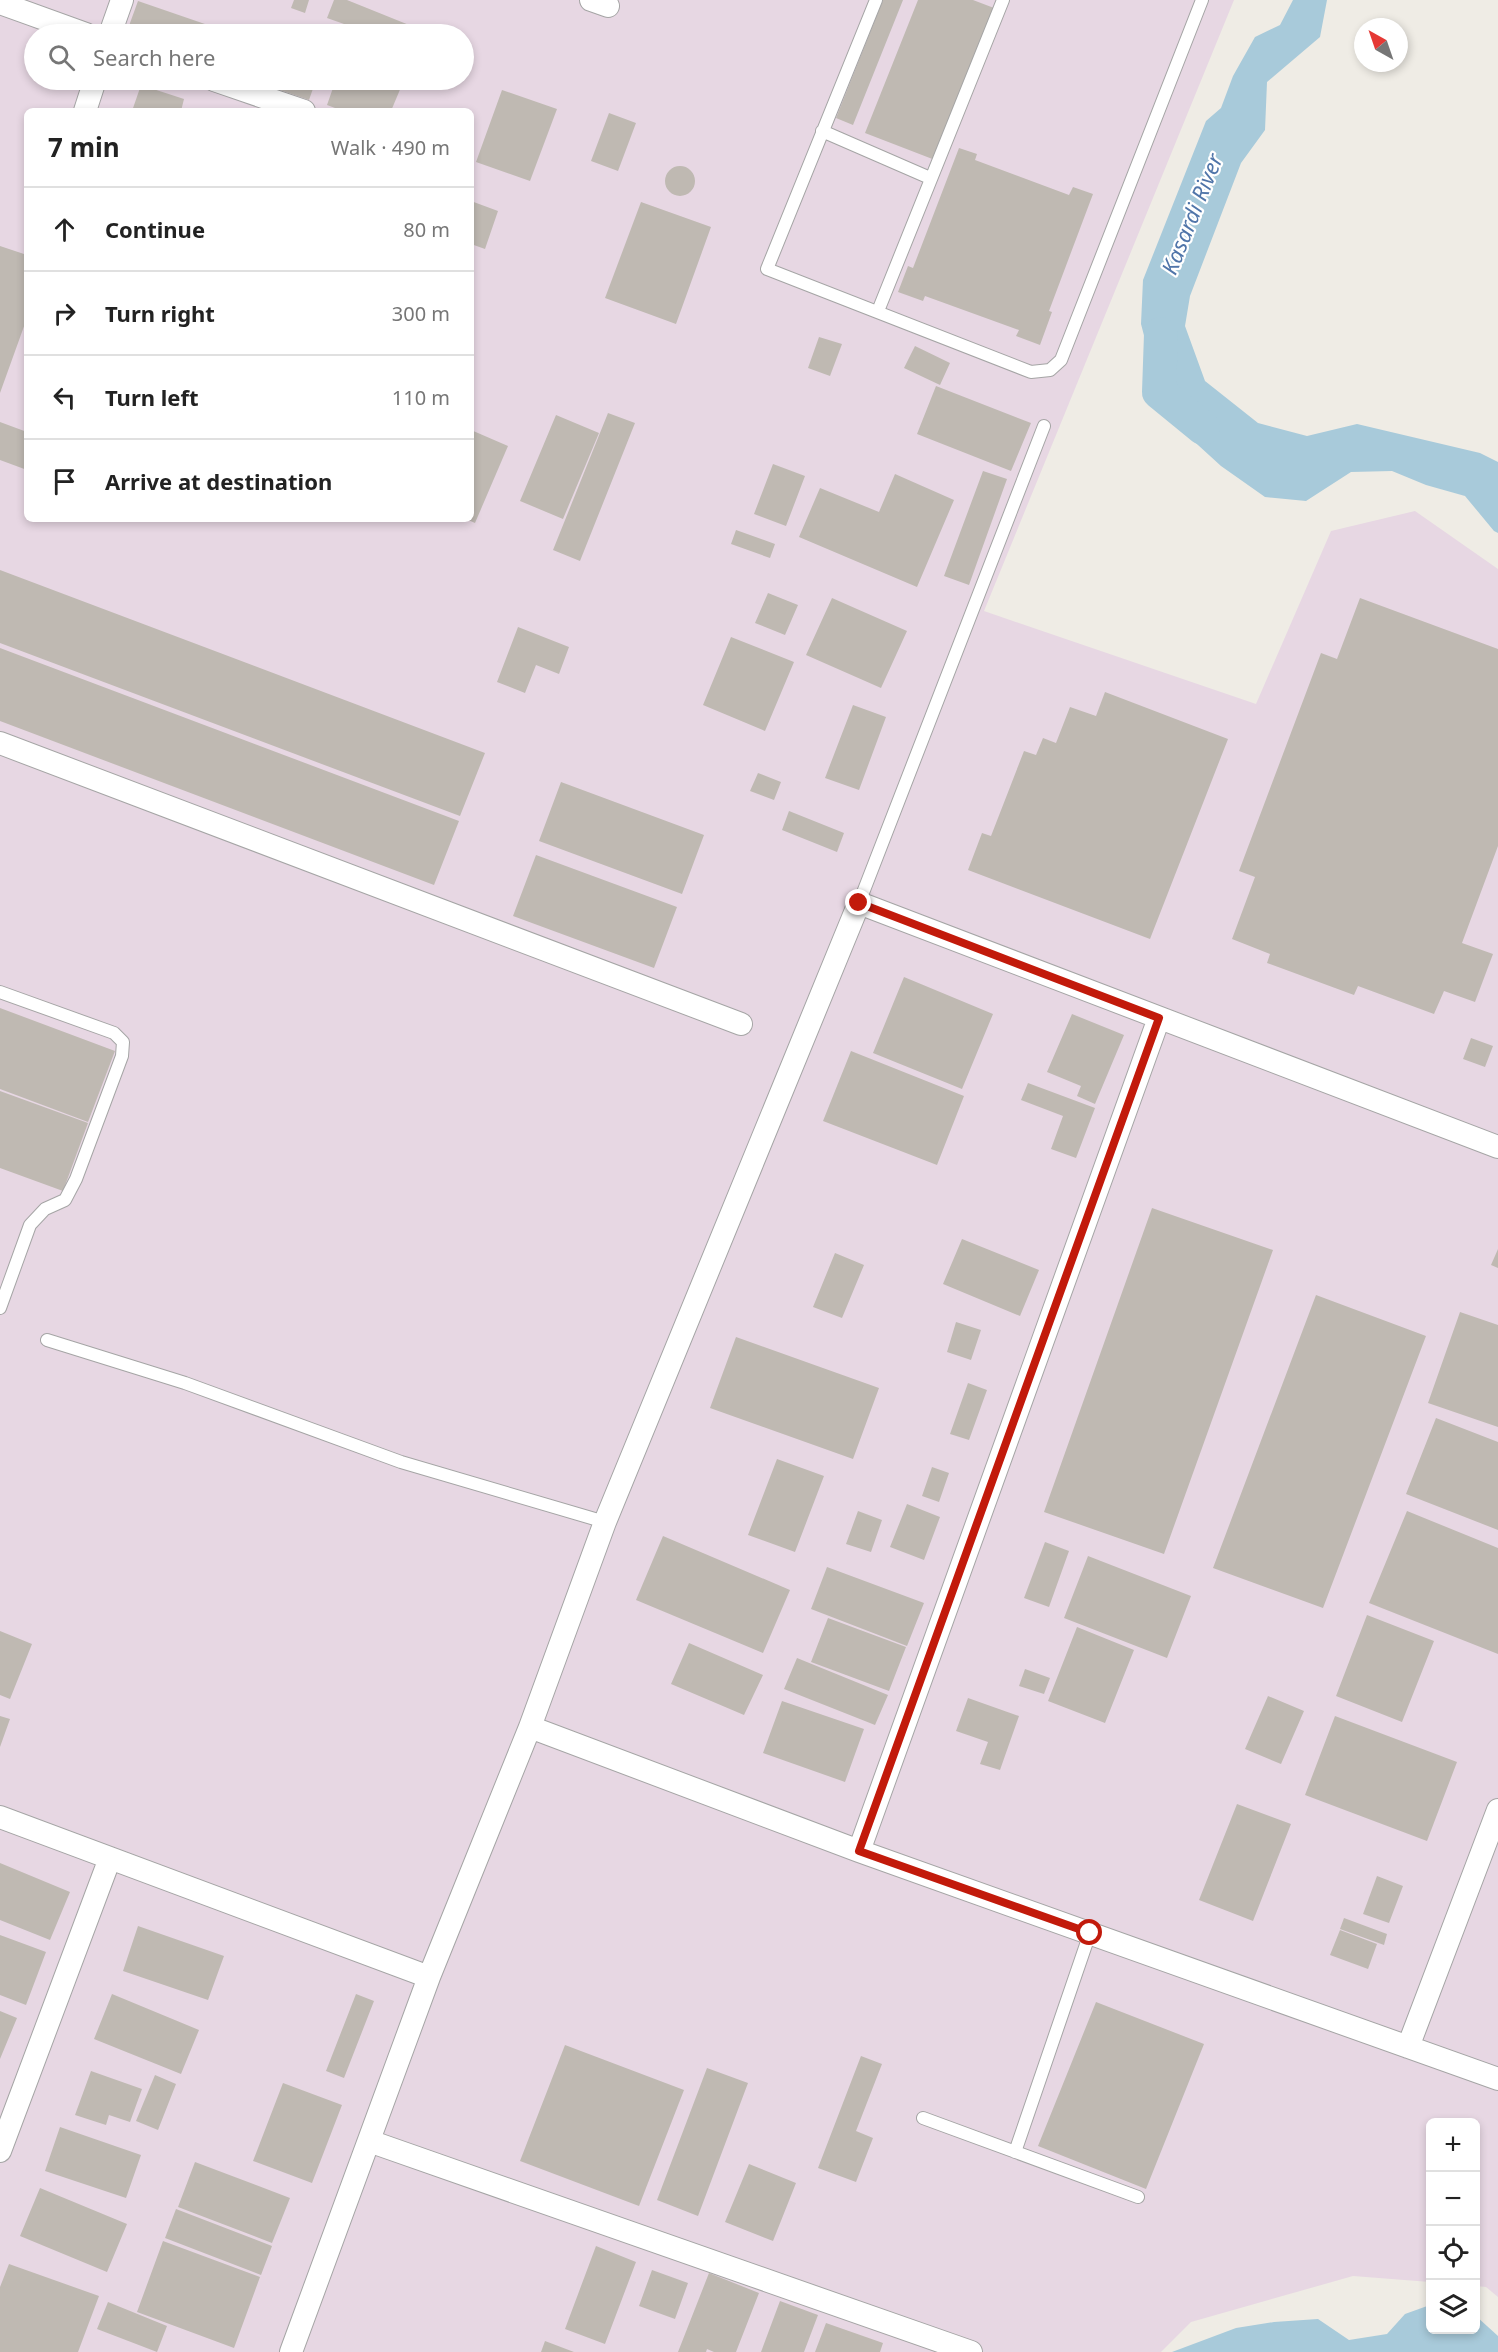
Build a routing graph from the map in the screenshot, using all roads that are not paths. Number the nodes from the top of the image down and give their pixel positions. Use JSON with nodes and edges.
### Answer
{"nodes":[{"id":1,"x":122,"y":0,"type":"edge"},
{"id":2,"x":876,"y":0,"type":"edge"},
{"id":3,"x":1003,"y":0,"type":"edge"},
{"id":4,"x":1202,"y":0,"type":"edge"},
{"id":5,"x":0,"y":3,"type":"edge"},
{"id":6,"x":58,"y":24,"type":"edge"},
{"id":7,"x":114,"y":24,"type":"edge"},
{"id":8,"x":91,"y":90,"type":"edge"},
{"id":9,"x":243,"y":90,"type":"edge"},
{"id":10,"x":85,"y":108,"type":"edge"},
{"id":11,"x":295,"y":108,"type":"edge"},
{"id":12,"x":822,"y":131,"type":"junction"},
{"id":13,"x":930,"y":178,"type":"junction"},
{"id":14,"x":878,"y":311,"type":"junction"},
{"id":15,"x":1044,"y":426,"type":"dead end"},
{"id":16,"x":0,"y":743,"type":"edge"},
{"id":17,"x":859,"y":903,"type":"junction"},
{"id":18,"x":0,"y":992,"type":"edge"},
{"id":19,"x":1159,"y":1018,"type":"junction"},
{"id":20,"x":741,"y":1024,"type":"dead end"},
{"id":21,"x":1498,"y":1147,"type":"edge"},
{"id":22,"x":0,"y":1308,"type":"edge"},
{"id":23,"x":47,"y":1340,"type":"dead end"},
{"id":24,"x":605,"y":1522,"type":"junction"},
{"id":25,"x":530,"y":1727,"type":"junction"},
{"id":26,"x":1498,"y":1809,"type":"edge"},
{"id":27,"x":0,"y":1817,"type":"edge"},
{"id":28,"x":859,"y":1851,"type":"junction"},
{"id":29,"x":110,"y":1858,"type":"junction"},
{"id":30,"x":1090,"y":1933,"type":"junction"},
{"id":31,"x":429,"y":1977,"type":"junction"},
{"id":32,"x":1408,"y":2047,"type":"junction"},
{"id":33,"x":1498,"y":2079,"type":"edge"},
{"id":34,"x":923,"y":2118,"type":"dead end"},
{"id":35,"x":369,"y":2141,"type":"junction"},
{"id":36,"x":0,"y":2151,"type":"edge"},
{"id":37,"x":1015,"y":2152,"type":"junction"},
{"id":38,"x":1138,"y":2197,"type":"dead end"},
{"id":39,"x":291,"y":2352,"type":"edge"},
{"id":40,"x":971,"y":2352,"type":"edge"}],
"edges":[{"from":1,"to":7,"type":"street"},
{"from":2,"to":12,"type":"lane"},
{"from":3,"to":13,"type":"lane"},
{"from":4,"to":14,"type":"lane"},
{"from":5,"to":6,"type":"street"},
{"from":8,"to":10,"type":"street"},
{"from":9,"to":11,"type":"street"},
{"from":12,"to":13,"type":"lane"},
{"from":12,"to":14,"type":"lane"},
{"from":13,"to":14,"type":"lane"},
{"from":15,"to":17,"type":"lane"},
{"from":16,"to":20,"type":"street"},
{"from":17,"to":19,"type":"street"},
{"from":17,"to":24,"type":"street"},
{"from":18,"to":22,"type":"lane"},
{"from":19,"to":21,"type":"street"},
{"from":19,"to":28,"type":"street"},
{"from":23,"to":24,"type":"lane"},
{"from":24,"to":25,"type":"street"},
{"from":25,"to":28,"type":"street"},
{"from":25,"to":31,"type":"street"},
{"from":26,"to":32,"type":"street"},
{"from":27,"to":29,"type":"street"},
{"from":28,"to":30,"type":"street"},
{"from":29,"to":31,"type":"street"},
{"from":29,"to":36,"type":"street"},
{"from":30,"to":32,"type":"street"},
{"from":30,"to":37,"type":"lane"},
{"from":31,"to":35,"type":"street"},
{"from":32,"to":33,"type":"street"},
{"from":34,"to":37,"type":"lane"},
{"from":35,"to":39,"type":"street"},
{"from":35,"to":40,"type":"street"},
{"from":37,"to":38,"type":"lane"}]}
